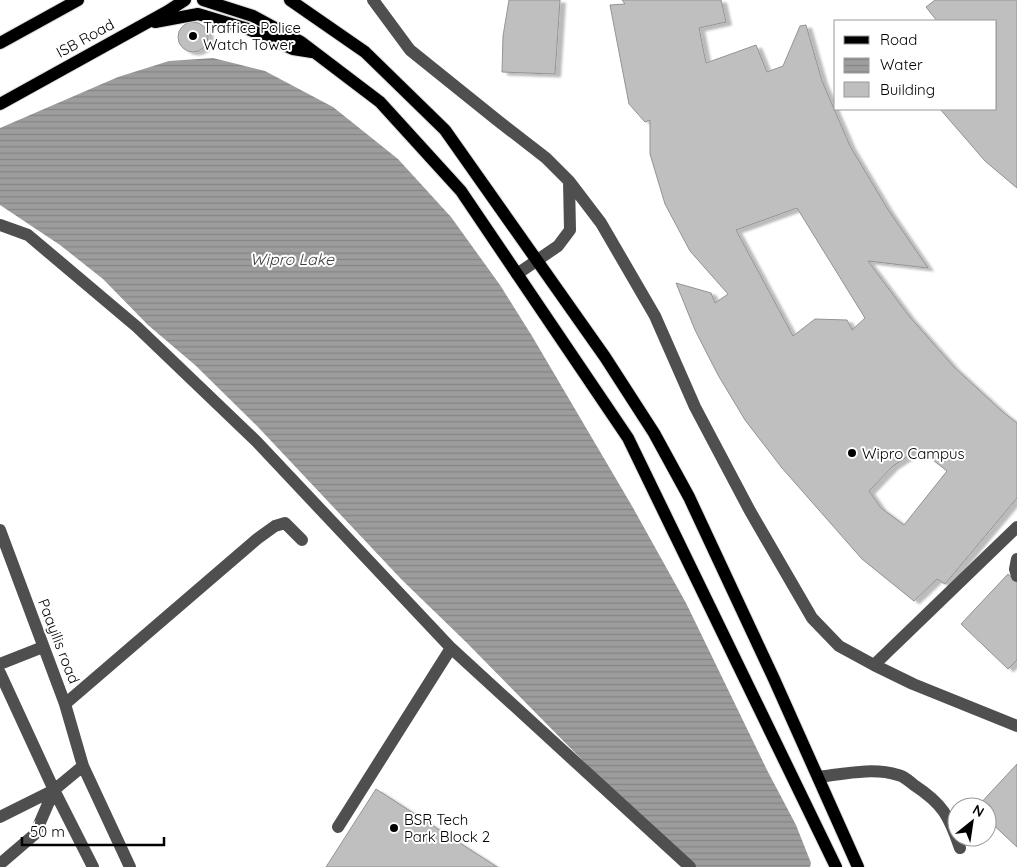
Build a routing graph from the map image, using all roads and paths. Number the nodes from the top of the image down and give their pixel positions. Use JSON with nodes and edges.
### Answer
{"nodes":[{"id":1,"x":78,"y":0,"type":"edge"},
{"id":2,"x":185,"y":0,"type":"edge"},
{"id":3,"x":203,"y":0,"type":"edge"},
{"id":4,"x":290,"y":0,"type":"edge"},
{"id":5,"x":373,"y":0,"type":"edge"},
{"id":6,"x":144,"y":25,"type":"junction"},
{"id":7,"x":0,"y":43,"type":"edge"},
{"id":8,"x":315,"y":53,"type":"junction"},
{"id":9,"x":0,"y":104,"type":"edge"},
{"id":10,"x":569,"y":181,"type":"junction"},
{"id":11,"x":0,"y":224,"type":"edge"},
{"id":12,"x":536,"y":262,"type":"junction"},
{"id":13,"x":517,"y":274,"type":"junction"},
{"id":14,"x":1017,"y":527,"type":"edge"},
{"id":15,"x":0,"y":530,"type":"edge"},
{"id":16,"x":302,"y":540,"type":"dead end"},
{"id":17,"x":1017,"y":559,"type":"edge"},
{"id":18,"x":1017,"y":576,"type":"edge"},
{"id":19,"x":43,"y":648,"type":"junction"},
{"id":20,"x":452,"y":648,"type":"junction"},
{"id":21,"x":0,"y":664,"type":"edge"},
{"id":22,"x":874,"y":665,"type":"junction"},
{"id":23,"x":0,"y":673,"type":"edge"},
{"id":24,"x":65,"y":704,"type":"junction"},
{"id":25,"x":1017,"y":726,"type":"edge"},
{"id":26,"x":84,"y":766,"type":"junction"},
{"id":27,"x":818,"y":777,"type":"junction"},
{"id":28,"x":54,"y":790,"type":"junction"},
{"id":29,"x":0,"y":817,"type":"edge"},
{"id":30,"x":338,"y":827,"type":"dead end"},
{"id":31,"x":960,"y":848,"type":"dead end"},
{"id":32,"x":0,"y":864,"type":"edge"},
{"id":33,"x":92,"y":867,"type":"edge"},
{"id":34,"x":130,"y":867,"type":"edge"},
{"id":35,"x":690,"y":867,"type":"edge"},
{"id":36,"x":836,"y":867,"type":"edge"},
{"id":37,"x":858,"y":867,"type":"edge"}],
"edges":[{"from":1,"to":7,"type":"main road"},
{"from":2,"to":6,"type":"main road","name":"ISB Road"},
{"from":3,"to":8,"type":"main road"},
{"from":4,"to":12,"type":"main road"},
{"from":5,"to":10,"type":"street"},
{"from":6,"to":8,"type":"main road"},
{"from":6,"to":9,"type":"main road","name":"ISB Road"},
{"from":8,"to":13,"type":"main road"},
{"from":10,"to":12,"type":"street"},
{"from":10,"to":22,"type":"street"},
{"from":11,"to":20,"type":"street"},
{"from":12,"to":13,"type":"street"},
{"from":12,"to":27,"type":"main road"},
{"from":13,"to":36,"type":"main road"},
{"from":14,"to":22,"type":"street"},
{"from":15,"to":19,"type":"street","name":"Paayilis road"},
{"from":16,"to":24,"type":"street"},
{"from":17,"to":18,"type":"street"},
{"from":19,"to":21,"type":"street"},
{"from":19,"to":24,"type":"street","name":"Paayilis road"},
{"from":20,"to":30,"type":"street"},
{"from":20,"to":35,"type":"street"},
{"from":22,"to":25,"type":"street"},
{"from":23,"to":28,"type":"street"},
{"from":24,"to":26,"type":"street","name":"Paayilis road"},
{"from":26,"to":28,"type":"street"},
{"from":26,"to":34,"type":"street","name":"Paayilis road"},
{"from":27,"to":31,"type":"street"},
{"from":27,"to":37,"type":"main road"},
{"from":28,"to":29,"type":"street"},
{"from":28,"to":32,"type":"street"},
{"from":28,"to":33,"type":"street"}]}
